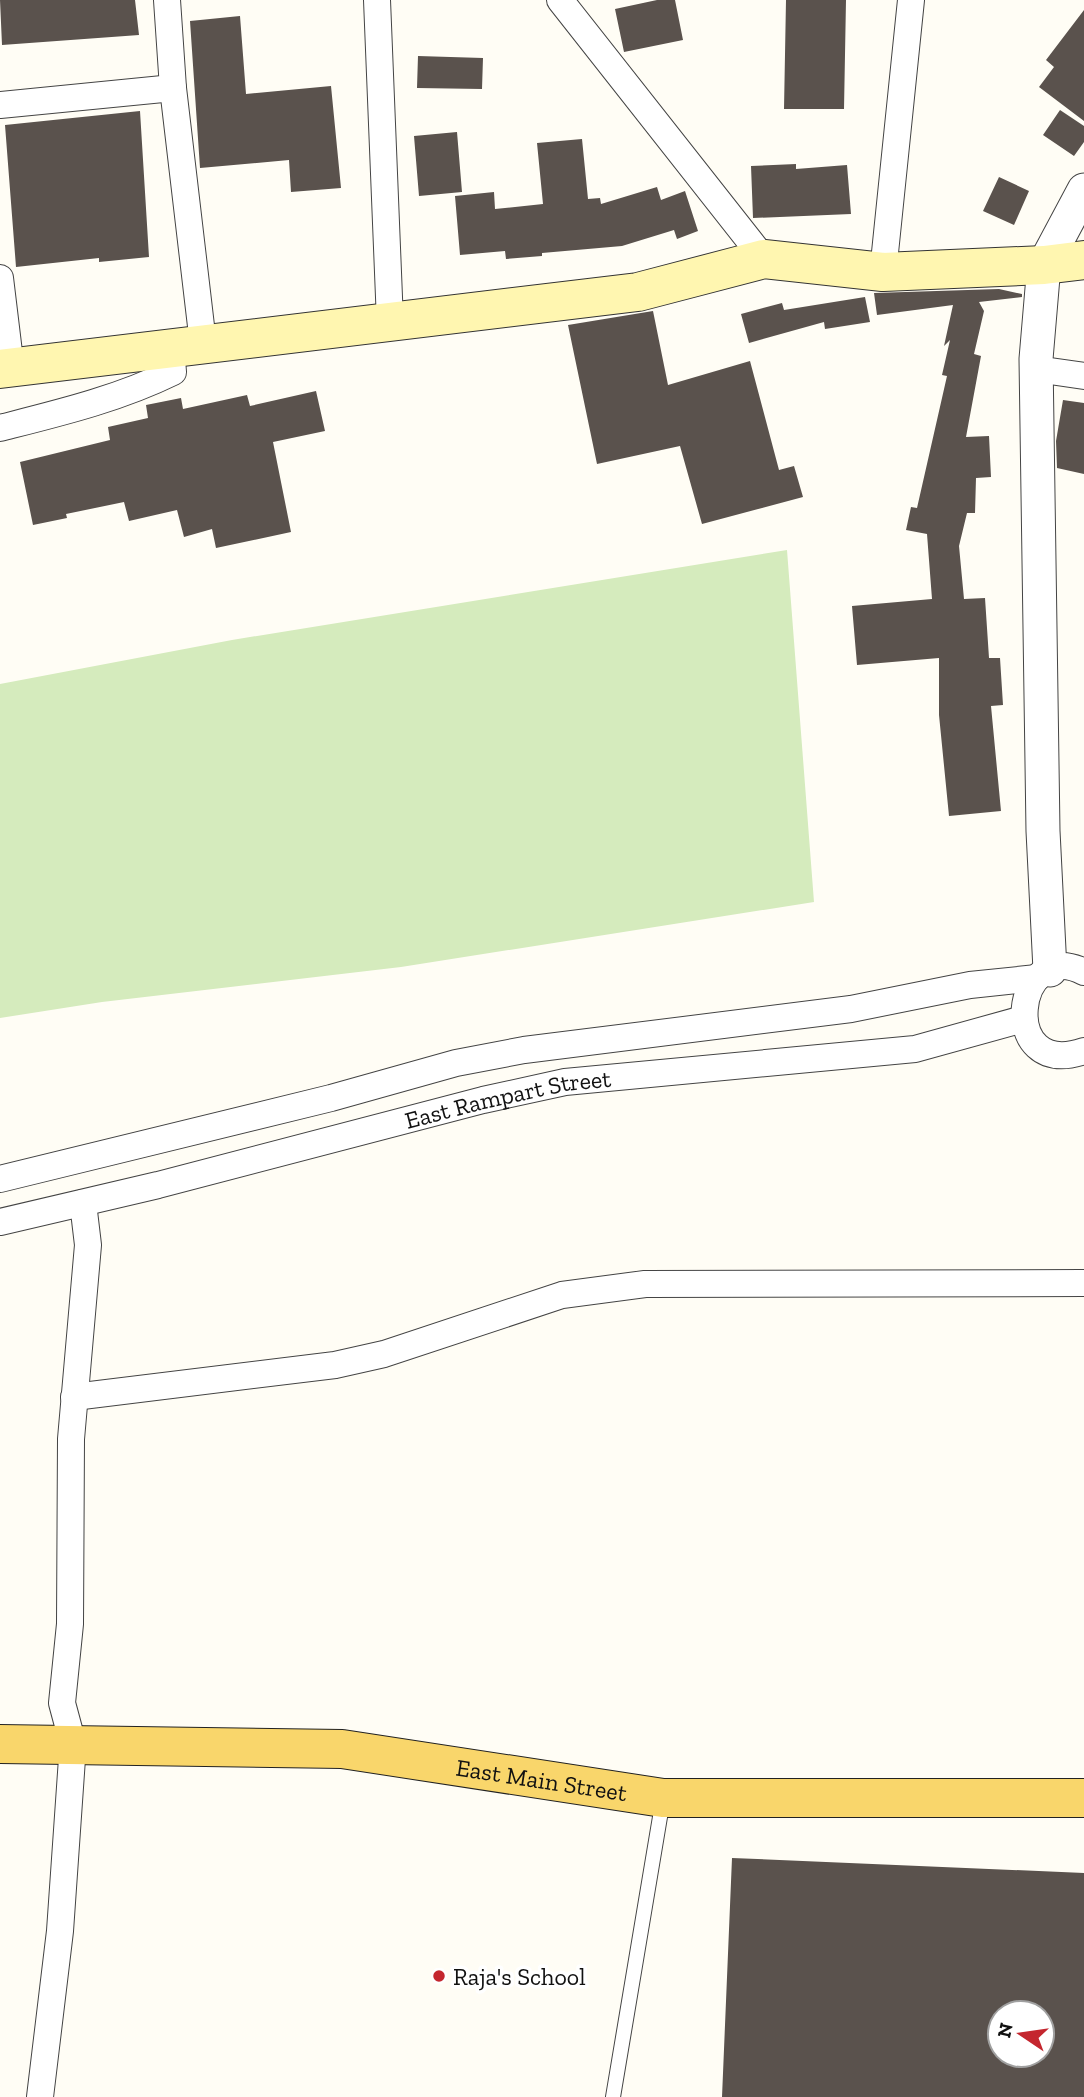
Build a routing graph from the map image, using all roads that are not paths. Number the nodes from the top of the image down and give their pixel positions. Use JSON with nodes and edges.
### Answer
{"nodes":[{"id":1,"x":167,"y":0,"type":"edge"},
{"id":2,"x":377,"y":0,"type":"edge"},
{"id":3,"x":560,"y":0,"type":"edge"},
{"id":4,"x":911,"y":0,"type":"edge"},
{"id":5,"x":173,"y":88,"type":"junction"},
{"id":6,"x":0,"y":105,"type":"edge"},
{"id":7,"x":1084,"y":190,"type":"edge"},
{"id":8,"x":764,"y":259,"type":"junction"},
{"id":9,"x":1084,"y":260,"type":"edge"},
{"id":10,"x":1044,"y":265,"type":"junction"},
{"id":11,"x":883,"y":272,"type":"junction"},
{"id":12,"x":0,"y":278,"type":"edge"},
{"id":13,"x":390,"y":322,"type":"junction"},
{"id":14,"x":187,"y":345,"type":"junction"},
{"id":15,"x":5,"y":369,"type":"edge"},
{"id":16,"x":1036,"y":369,"type":"junction"},
{"id":17,"x":1084,"y":376,"type":"edge"},
{"id":18,"x":0,"y":428,"type":"edge"},
{"id":19,"x":1084,"y":972,"type":"edge"},
{"id":20,"x":1044,"y":974,"type":"junction"},
{"id":21,"x":1023,"y":1019,"type":"junction"},
{"id":22,"x":1084,"y":1051,"type":"edge"},
{"id":23,"x":0,"y":1179,"type":"edge"},
{"id":24,"x":83,"y":1203,"type":"junction"},
{"id":25,"x":0,"y":1222,"type":"edge"},
{"id":26,"x":1084,"y":1283,"type":"edge"},
{"id":27,"x":74,"y":1397,"type":"junction"},
{"id":28,"x":0,"y":1744,"type":"edge"},
{"id":29,"x":74,"y":1744,"type":"junction"},
{"id":30,"x":663,"y":1798,"type":"junction"},
{"id":31,"x":1084,"y":1798,"type":"edge"},
{"id":32,"x":40,"y":2097,"type":"edge"},
{"id":33,"x":613,"y":2097,"type":"edge"}],
"edges":[{"from":1,"to":5,"type":"street"},
{"from":2,"to":13,"type":"street"},
{"from":3,"to":8,"type":"street"},
{"from":4,"to":11,"type":"street"},
{"from":5,"to":6,"type":"street"},
{"from":5,"to":14,"type":"street"},
{"from":7,"to":10,"type":"street"},
{"from":8,"to":11,"type":"main road"},
{"from":8,"to":13,"type":"main road"},
{"from":9,"to":10,"type":"main road"},
{"from":10,"to":11,"type":"main road"},
{"from":10,"to":16,"type":"street"},
{"from":12,"to":15,"type":"street"},
{"from":13,"to":14,"type":"main road"},
{"from":14,"to":15,"type":"main road"},
{"from":14,"to":18,"type":"street"},
{"from":16,"to":17,"type":"street"},
{"from":16,"to":20,"type":"street"},
{"from":19,"to":20,"type":"street"},
{"from":20,"to":21,"type":"street"},
{"from":20,"to":23,"type":"street"},
{"from":21,"to":22,"type":"street"},
{"from":21,"to":24,"type":"street","name":"East Rampart Street"},
{"from":24,"to":25,"type":"street","name":"East Rampart Street"},
{"from":24,"to":27,"type":"street"},
{"from":26,"to":27,"type":"street"},
{"from":27,"to":29,"type":"street"},
{"from":28,"to":29,"type":"main road","name":"East Main Street"},
{"from":29,"to":30,"type":"main road","name":"East Main Street"},
{"from":29,"to":32,"type":"street"},
{"from":30,"to":31,"type":"main road","name":"East Main Street"},
{"from":30,"to":33,"type":"lane"}]}
